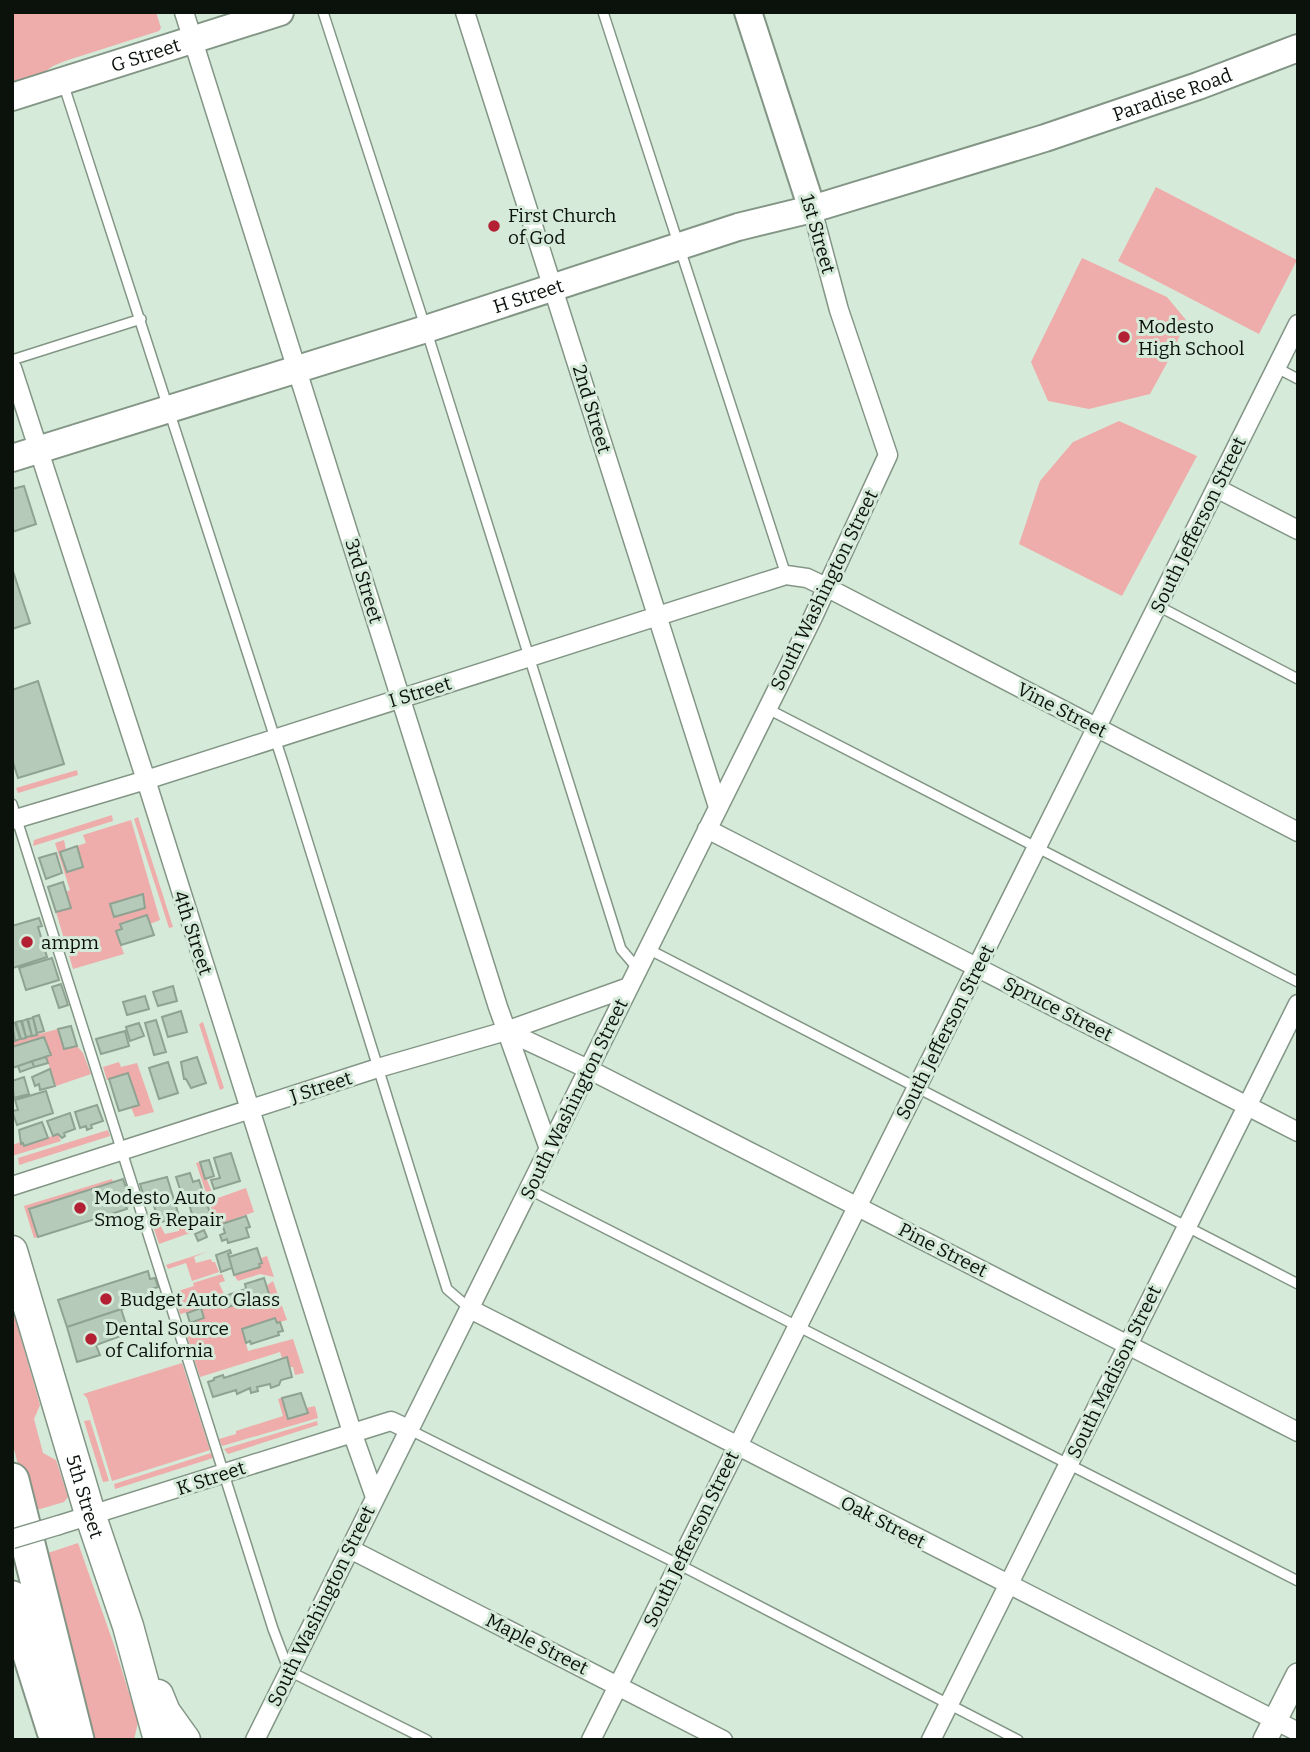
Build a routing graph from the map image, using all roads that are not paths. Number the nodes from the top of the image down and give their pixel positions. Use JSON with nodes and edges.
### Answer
{"nodes":[{"id":1,"x":184,"y":12,"type":"edge"},
{"id":2,"x":280,"y":12,"type":"edge"},
{"id":3,"x":323,"y":12,"type":"edge"},
{"id":4,"x":465,"y":12,"type":"edge"},
{"id":5,"x":603,"y":12,"type":"edge"},
{"id":6,"x":748,"y":12,"type":"edge"},
{"id":7,"x":193,"y":40,"type":"junction"},
{"id":8,"x":1298,"y":48,"type":"edge"},
{"id":9,"x":63,"y":81,"type":"junction"},
{"id":10,"x":12,"y":97,"type":"edge"},
{"id":11,"x":1045,"y":138,"type":"joint"},
{"id":12,"x":812,"y":209,"type":"junction"},
{"id":13,"x":680,"y":245,"type":"junction"},
{"id":14,"x":555,"y":287,"type":"junction"},
{"id":15,"x":141,"y":319,"type":"junction"},
{"id":16,"x":1298,"y":324,"type":"edge"},
{"id":17,"x":426,"y":329,"type":"junction"},
{"id":18,"x":12,"y":360,"type":"edge"},
{"id":19,"x":12,"y":368,"type":"edge"},
{"id":20,"x":297,"y":368,"type":"junction"},
{"id":21,"x":1277,"y":368,"type":"junction"},
{"id":22,"x":1298,"y":379,"type":"edge"},
{"id":23,"x":170,"y":409,"type":"junction"},
{"id":24,"x":39,"y":449,"type":"junction"},
{"id":25,"x":888,"y":455,"type":"joint"},
{"id":26,"x":12,"y":458,"type":"edge"},
{"id":27,"x":1216,"y":488,"type":"junction"},
{"id":28,"x":1298,"y":530,"type":"edge"},
{"id":29,"x":786,"y":575,"type":"junction"},
{"id":30,"x":826,"y":587,"type":"junction"},
{"id":31,"x":1157,"y":606,"type":"junction"},
{"id":32,"x":656,"y":617,"type":"junction"},
{"id":33,"x":529,"y":658,"type":"junction"},
{"id":34,"x":1298,"y":679,"type":"edge"},
{"id":35,"x":400,"y":697,"type":"junction"},
{"id":36,"x":766,"y":708,"type":"junction"},
{"id":37,"x":1097,"y":727,"type":"junction"},
{"id":38,"x":274,"y":738,"type":"junction"},
{"id":39,"x":146,"y":780,"type":"junction"},
{"id":40,"x":718,"y":807,"type":"junction"},
{"id":41,"x":14,"y":814,"type":"edge"},
{"id":42,"x":707,"y":829,"type":"junction"},
{"id":43,"x":1298,"y":832,"type":"edge"},
{"id":44,"x":1038,"y":847,"type":"junction"},
{"id":45,"x":648,"y":949,"type":"junction"},
{"id":46,"x":977,"y":968,"type":"junction"},
{"id":47,"x":638,"y":969,"type":"junction"},
{"id":48,"x":1298,"y":982,"type":"edge"},
{"id":49,"x":629,"y":987,"type":"junction"},
{"id":50,"x":1298,"y":1003,"type":"edge"},
{"id":51,"x":506,"y":1031,"type":"junction"},
{"id":52,"x":378,"y":1068,"type":"junction"},
{"id":53,"x":589,"y":1069,"type":"junction"},
{"id":54,"x":917,"y":1087,"type":"junction"},
{"id":55,"x":1247,"y":1106,"type":"junction"},
{"id":56,"x":249,"y":1110,"type":"junction"},
{"id":57,"x":1298,"y":1132,"type":"edge"},
{"id":58,"x":549,"y":1149,"type":"junction"},
{"id":59,"x":123,"y":1151,"type":"junction"},
{"id":60,"x":12,"y":1186,"type":"edge"},
{"id":61,"x":528,"y":1189,"type":"junction"},
{"id":62,"x":858,"y":1207,"type":"junction"},
{"id":63,"x":1186,"y":1227,"type":"junction"},
{"id":64,"x":12,"y":1251,"type":"edge"},
{"id":65,"x":1298,"y":1284,"type":"edge"},
{"id":66,"x":470,"y":1309,"type":"junction"},
{"id":67,"x":799,"y":1325,"type":"junction"},
{"id":68,"x":1128,"y":1344,"type":"junction"},
{"id":69,"x":408,"y":1429,"type":"junction"},
{"id":70,"x":352,"y":1432,"type":"junction"},
{"id":71,"x":1298,"y":1432,"type":"edge"},
{"id":72,"x":737,"y":1447,"type":"junction"},
{"id":73,"x":1068,"y":1465,"type":"junction"},
{"id":74,"x":225,"y":1474,"type":"junction"},
{"id":75,"x":12,"y":1480,"type":"edge"},
{"id":76,"x":375,"y":1497,"type":"junction"},
{"id":77,"x":91,"y":1517,"type":"junction"},
{"id":78,"x":12,"y":1539,"type":"edge"},
{"id":79,"x":350,"y":1549,"type":"junction"},
{"id":80,"x":678,"y":1564,"type":"junction"},
{"id":81,"x":1298,"y":1581,"type":"edge"},
{"id":82,"x":1008,"y":1585,"type":"junction"},
{"id":83,"x":12,"y":1598,"type":"edge"},
{"id":84,"x":128,"y":1626,"type":"junction"},
{"id":85,"x":289,"y":1671,"type":"junction"},
{"id":86,"x":1298,"y":1675,"type":"edge"},
{"id":87,"x":618,"y":1686,"type":"junction"},
{"id":88,"x":949,"y":1705,"type":"junction"},
{"id":89,"x":1270,"y":1730,"type":"edge"},
{"id":90,"x":1298,"y":1731,"type":"edge"},
{"id":91,"x":57,"y":1740,"type":"edge"},
{"id":92,"x":77,"y":1740,"type":"edge"},
{"id":93,"x":159,"y":1740,"type":"edge"},
{"id":94,"x":185,"y":1740,"type":"edge"},
{"id":95,"x":254,"y":1740,"type":"edge"},
{"id":96,"x":427,"y":1740,"type":"edge"},
{"id":97,"x":591,"y":1740,"type":"edge"},
{"id":98,"x":723,"y":1740,"type":"edge"},
{"id":99,"x":932,"y":1740,"type":"edge"},
{"id":100,"x":1018,"y":1740,"type":"edge"}],
"edges":[{"from":1,"to":7,"type":"street","name":"3rd Street"},
{"from":2,"to":7,"type":"main road","name":"G Street"},
{"from":3,"to":17,"type":"lane"},
{"from":4,"to":14,"type":"street","name":"2nd Street"},
{"from":5,"to":13,"type":"lane"},
{"from":6,"to":12,"type":"main road","name":"1st Street"},
{"from":7,"to":9,"type":"main road","name":"G Street"},
{"from":7,"to":20,"type":"street","name":"3rd Street"},
{"from":8,"to":11,"type":"main road","name":"Paradise Road"},
{"from":9,"to":10,"type":"main road","name":"G Street"},
{"from":9,"to":15,"type":"lane"},
{"from":11,"to":12,"type":"main road","name":"H Street"},
{"from":12,"to":13,"type":"main road","name":"H Street"},
{"from":12,"to":25,"type":"street","name":"1st Street"},
{"from":13,"to":14,"type":"main road","name":"H Street"},
{"from":13,"to":29,"type":"lane"},
{"from":14,"to":17,"type":"main road","name":"H Street"},
{"from":14,"to":32,"type":"street","name":"2nd Street"},
{"from":15,"to":18,"type":"lane"},
{"from":15,"to":23,"type":"lane"},
{"from":16,"to":21,"type":"street","name":"South Jefferson Street"},
{"from":17,"to":20,"type":"main road","name":"H Street"},
{"from":17,"to":33,"type":"lane"},
{"from":19,"to":24,"type":"street","name":"4th Street"},
{"from":20,"to":23,"type":"main road","name":"H Street"},
{"from":20,"to":35,"type":"street","name":"3rd Street"},
{"from":21,"to":22,"type":"lane"},
{"from":21,"to":27,"type":"street","name":"South Jefferson Street"},
{"from":23,"to":24,"type":"main road","name":"H Street"},
{"from":23,"to":38,"type":"lane"},
{"from":24,"to":26,"type":"main road","name":"H Street"},
{"from":24,"to":39,"type":"street","name":"4th Street"},
{"from":25,"to":30,"type":"street","name":"South Washington Street"},
{"from":27,"to":28,"type":"street"},
{"from":27,"to":31,"type":"street","name":"South Jefferson Street"},
{"from":29,"to":30,"type":"street"},
{"from":29,"to":32,"type":"street","name":"I Street"},
{"from":30,"to":36,"type":"street","name":"South Washington Street"},
{"from":30,"to":37,"type":"street","name":"Vine Street"},
{"from":31,"to":34,"type":"lane"},
{"from":31,"to":37,"type":"street","name":"South Jefferson Street"},
{"from":32,"to":33,"type":"street","name":"I Street"},
{"from":32,"to":40,"type":"street","name":"2nd Street"},
{"from":33,"to":35,"type":"street","name":"I Street"},
{"from":33,"to":47,"type":"lane"},
{"from":35,"to":38,"type":"street","name":"I Street"},
{"from":35,"to":51,"type":"street","name":"3rd Street"},
{"from":36,"to":40,"type":"street","name":"South Washington Street"},
{"from":36,"to":44,"type":"lane"},
{"from":37,"to":43,"type":"street","name":"Vine Street"},
{"from":37,"to":44,"type":"street","name":"South Jefferson Street"},
{"from":38,"to":39,"type":"street","name":"I Street"},
{"from":38,"to":52,"type":"lane"},
{"from":39,"to":41,"type":"street","name":"I Street"},
{"from":39,"to":56,"type":"street","name":"4th Street"},
{"from":40,"to":42,"type":"street","name":"South Washington Street"},
{"from":41,"to":59,"type":"lane"},
{"from":42,"to":45,"type":"street","name":"South Washington Street"},
{"from":42,"to":46,"type":"street","name":"Spruce Street"},
{"from":44,"to":46,"type":"street","name":"South Jefferson Street"},
{"from":44,"to":48,"type":"lane"},
{"from":45,"to":47,"type":"street","name":"South Washington Street"},
{"from":45,"to":54,"type":"lane"},
{"from":46,"to":54,"type":"street","name":"South Jefferson Street"},
{"from":46,"to":55,"type":"street","name":"Spruce Street"},
{"from":47,"to":49,"type":"street","name":"South Washington Street"},
{"from":49,"to":51,"type":"street","name":"J Street"},
{"from":49,"to":53,"type":"street","name":"South Washington Street"},
{"from":50,"to":55,"type":"street","name":"South Madison Street"},
{"from":51,"to":52,"type":"street","name":"J Street"},
{"from":51,"to":53,"type":"street","name":"Pine Street"},
{"from":51,"to":58,"type":"street","name":"3rd Street"},
{"from":52,"to":56,"type":"street","name":"J Street"},
{"from":52,"to":66,"type":"lane"},
{"from":53,"to":58,"type":"street","name":"South Washington Street"},
{"from":53,"to":62,"type":"street","name":"Pine Street"},
{"from":54,"to":62,"type":"street","name":"South Jefferson Street"},
{"from":54,"to":63,"type":"lane"},
{"from":55,"to":57,"type":"street","name":"Spruce Street"},
{"from":55,"to":63,"type":"street","name":"South Madison Street"},
{"from":56,"to":59,"type":"street","name":"J Street"},
{"from":56,"to":70,"type":"street","name":"4th Street"},
{"from":58,"to":61,"type":"street","name":"South Washington Street"},
{"from":59,"to":60,"type":"street","name":"J Street"},
{"from":59,"to":74,"type":"lane"},
{"from":61,"to":66,"type":"street","name":"South Washington Street"},
{"from":61,"to":67,"type":"lane"},
{"from":62,"to":67,"type":"street","name":"South Jefferson Street"},
{"from":62,"to":68,"type":"street","name":"Pine Street"},
{"from":63,"to":65,"type":"lane"},
{"from":63,"to":68,"type":"street","name":"South Madison Street"},
{"from":64,"to":77,"type":"main road","name":"5th Street"},
{"from":66,"to":69,"type":"street","name":"South Washington Street"},
{"from":66,"to":72,"type":"street","name":"Oak Street"},
{"from":67,"to":72,"type":"street","name":"South Jefferson Street"},
{"from":67,"to":73,"type":"lane"},
{"from":68,"to":71,"type":"street","name":"Pine Street"},
{"from":68,"to":73,"type":"street","name":"South Madison Street"},
{"from":69,"to":70,"type":"street","name":"K Street"},
{"from":69,"to":76,"type":"street","name":"South Washington Street"},
{"from":69,"to":80,"type":"lane"},
{"from":70,"to":74,"type":"street","name":"K Street"},
{"from":70,"to":76,"type":"street","name":"4th Street"},
{"from":72,"to":80,"type":"street","name":"South Jefferson Street"},
{"from":72,"to":82,"type":"street","name":"Oak Street"},
{"from":73,"to":81,"type":"lane"},
{"from":73,"to":82,"type":"street","name":"South Madison Street"},
{"from":74,"to":77,"type":"street","name":"K Street"},
{"from":74,"to":85,"type":"lane"},
{"from":75,"to":92,"type":"highway"},
{"from":76,"to":79,"type":"street","name":"South Washington Street"},
{"from":77,"to":78,"type":"street","name":"K Street","bridge":true},
{"from":77,"to":84,"type":"main road","name":"5th Street"},
{"from":79,"to":85,"type":"street","name":"South Washington Street"},
{"from":79,"to":87,"type":"street","name":"Maple Street"},
{"from":80,"to":87,"type":"street","name":"South Jefferson Street"},
{"from":80,"to":88,"type":"lane"},
{"from":82,"to":88,"type":"street","name":"South Madison Street"},
{"from":82,"to":89,"type":"street","name":"Oak Street"},
{"from":83,"to":91,"type":"highway"},
{"from":84,"to":93,"type":"main road","name":"5th Street"},
{"from":84,"to":94,"type":"main road"},
{"from":85,"to":95,"type":"street","name":"South Washington Street"},
{"from":85,"to":96,"type":"lane"},
{"from":86,"to":89,"type":"street"},
{"from":87,"to":97,"type":"street","name":"South Jefferson Street"},
{"from":87,"to":98,"type":"street","name":"Maple Street"},
{"from":88,"to":99,"type":"street","name":"South Madison Street"},
{"from":88,"to":100,"type":"lane"},
{"from":89,"to":90,"type":"street","name":"Oak Street"}]}
